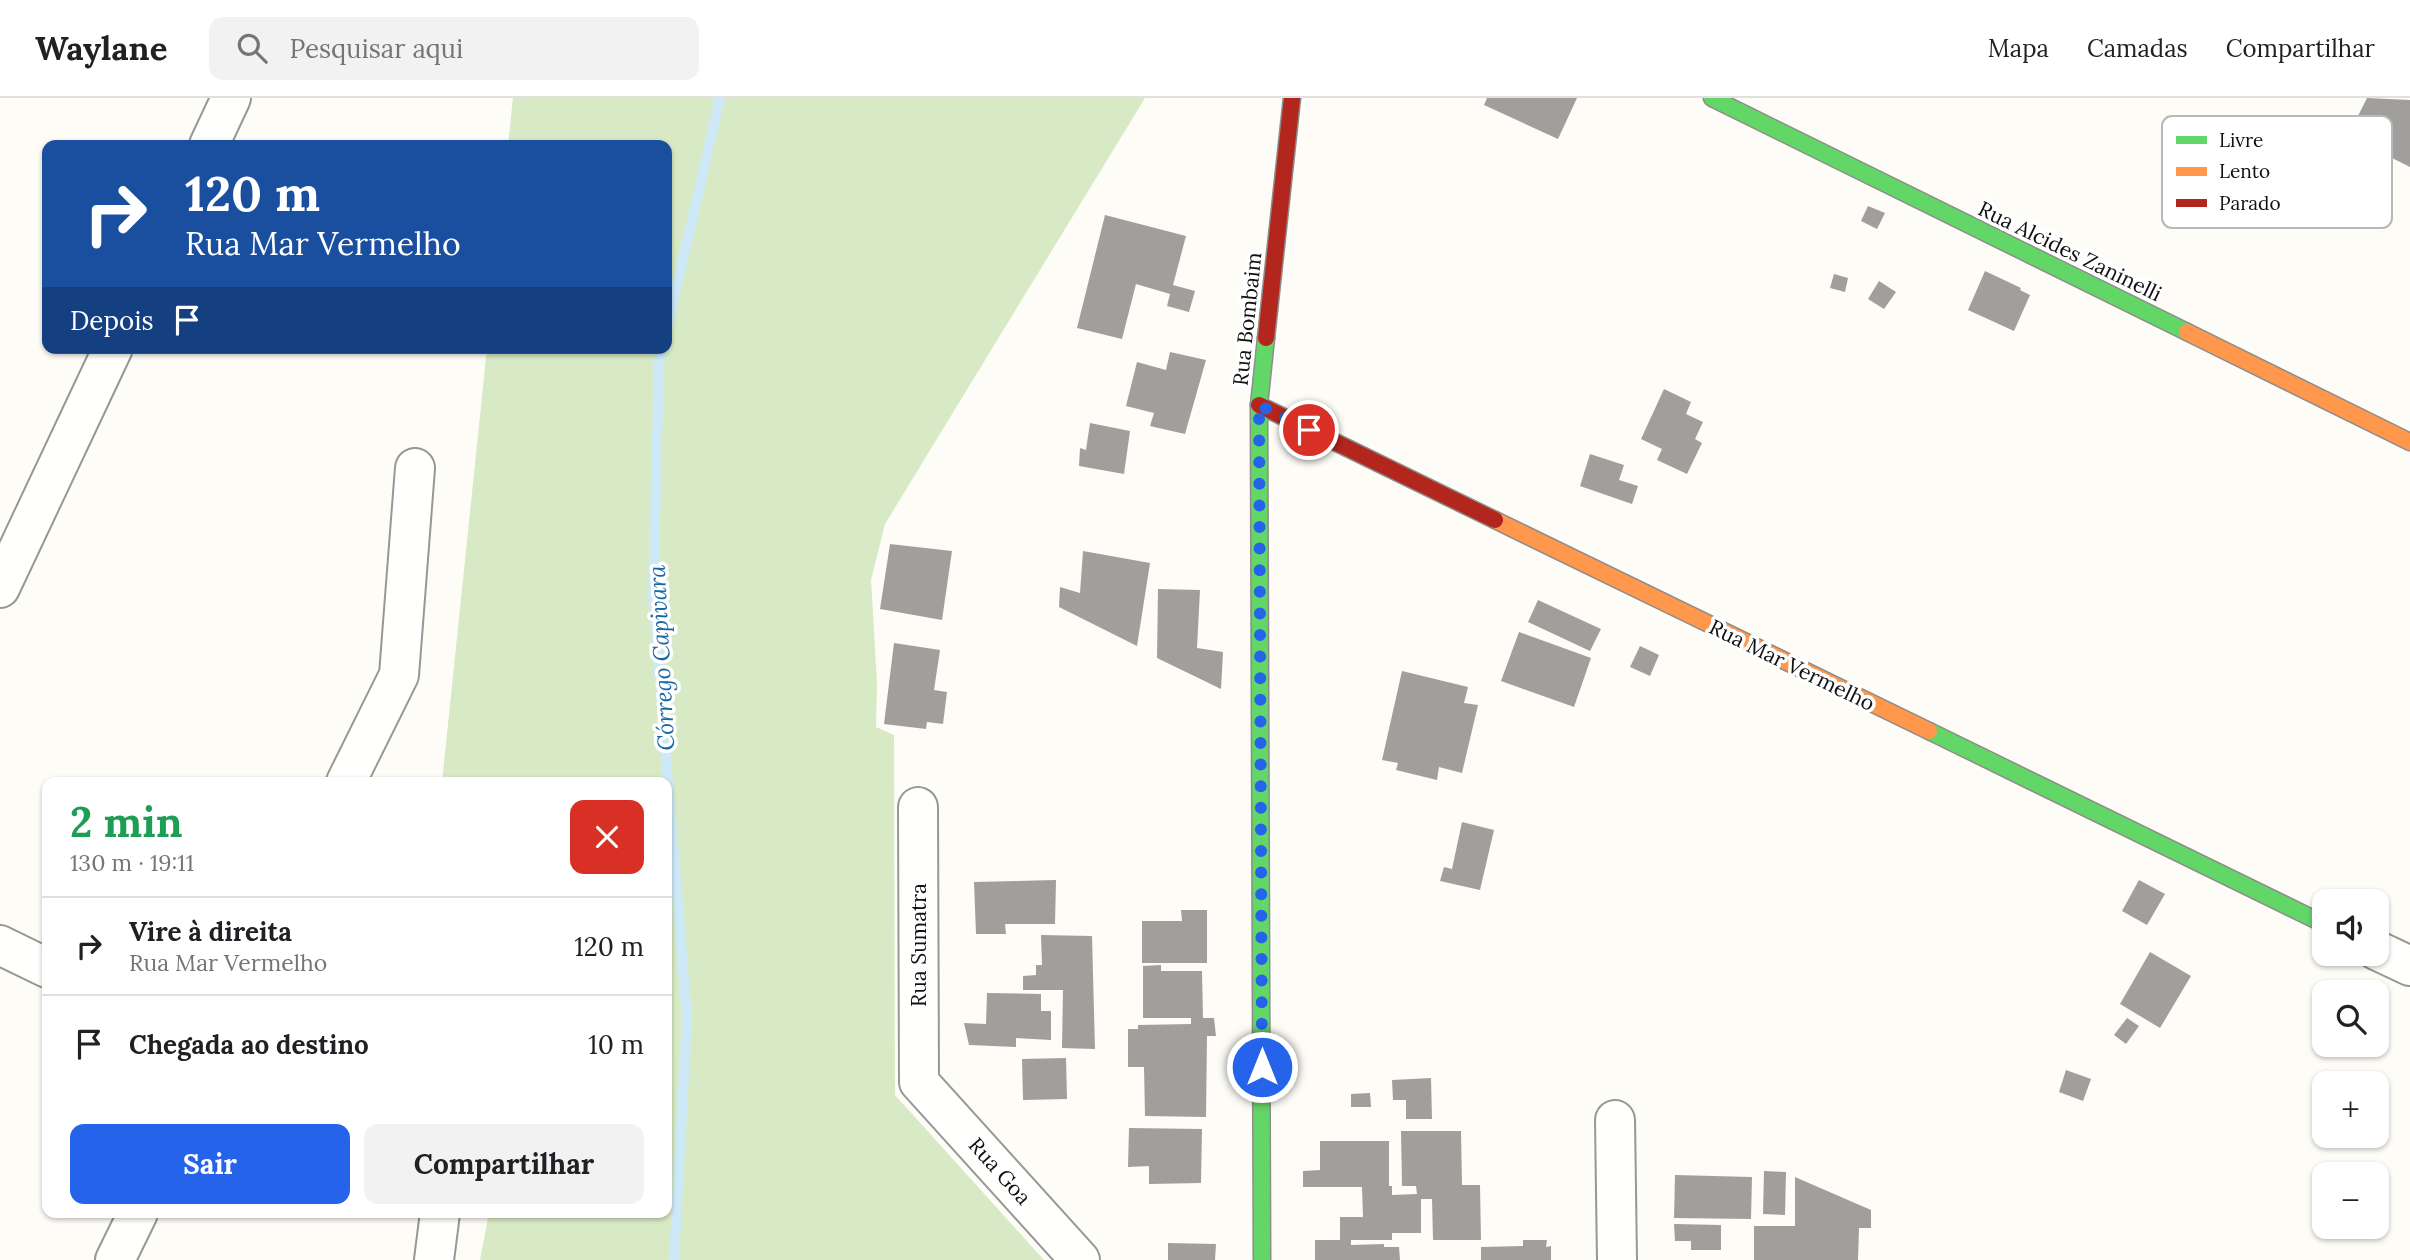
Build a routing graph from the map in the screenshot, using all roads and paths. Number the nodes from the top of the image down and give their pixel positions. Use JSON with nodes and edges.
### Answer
{"nodes":[{"id":1,"x":231,"y":98,"type":"edge"},
{"id":2,"x":1292,"y":98,"type":"edge"},
{"id":3,"x":1712,"y":98,"type":"edge"},
{"id":4,"x":211,"y":140,"type":"edge"},
{"id":5,"x":110,"y":354,"type":"edge"},
{"id":6,"x":1259,"y":405,"type":"junction"},
{"id":7,"x":2410,"y":442,"type":"edge"},
{"id":8,"x":415,"y":468,"type":"dead end"},
{"id":9,"x":0,"y":588,"type":"edge"},
{"id":10,"x":348,"y":777,"type":"edge"},
{"id":11,"x":918,"y":807,"type":"dead end"},
{"id":12,"x":2312,"y":918,"type":"edge"},
{"id":13,"x":0,"y":945,"type":"edge"},
{"id":14,"x":2389,"y":956,"type":"edge"},
{"id":15,"x":42,"y":966,"type":"edge"},
{"id":16,"x":2410,"y":966,"type":"edge"},
{"id":17,"x":919,"y":1082,"type":"joint"},
{"id":18,"x":1615,"y":1120,"type":"dead end"},
{"id":19,"x":136,"y":1218,"type":"edge"},
{"id":20,"x":439,"y":1218,"type":"edge"},
{"id":21,"x":115,"y":1260,"type":"edge"},
{"id":22,"x":434,"y":1260,"type":"edge"},
{"id":23,"x":1080,"y":1260,"type":"edge"},
{"id":24,"x":1262,"y":1260,"type":"edge"},
{"id":25,"x":1616,"y":1260,"type":"edge"}],
"edges":[{"from":1,"to":4,"type":"street"},
{"from":2,"to":6,"type":"street","name":"Rua Bombaim"},
{"from":3,"to":7,"type":"street","name":"Rua Alcides Zaninelli"},
{"from":5,"to":9,"type":"street"},
{"from":6,"to":12,"type":"street","name":"Rua Mar Vermelho"},
{"from":6,"to":24,"type":"street","name":"Rua Bombaim"},
{"from":8,"to":10,"type":"street"},
{"from":11,"to":17,"type":"street","name":"Rua Sumatra"},
{"from":13,"to":15,"type":"street"},
{"from":14,"to":16,"type":"street"},
{"from":17,"to":23,"type":"street","name":"Rua Goa"},
{"from":18,"to":25,"type":"street"},
{"from":19,"to":21,"type":"street"},
{"from":20,"to":22,"type":"street"}]}
